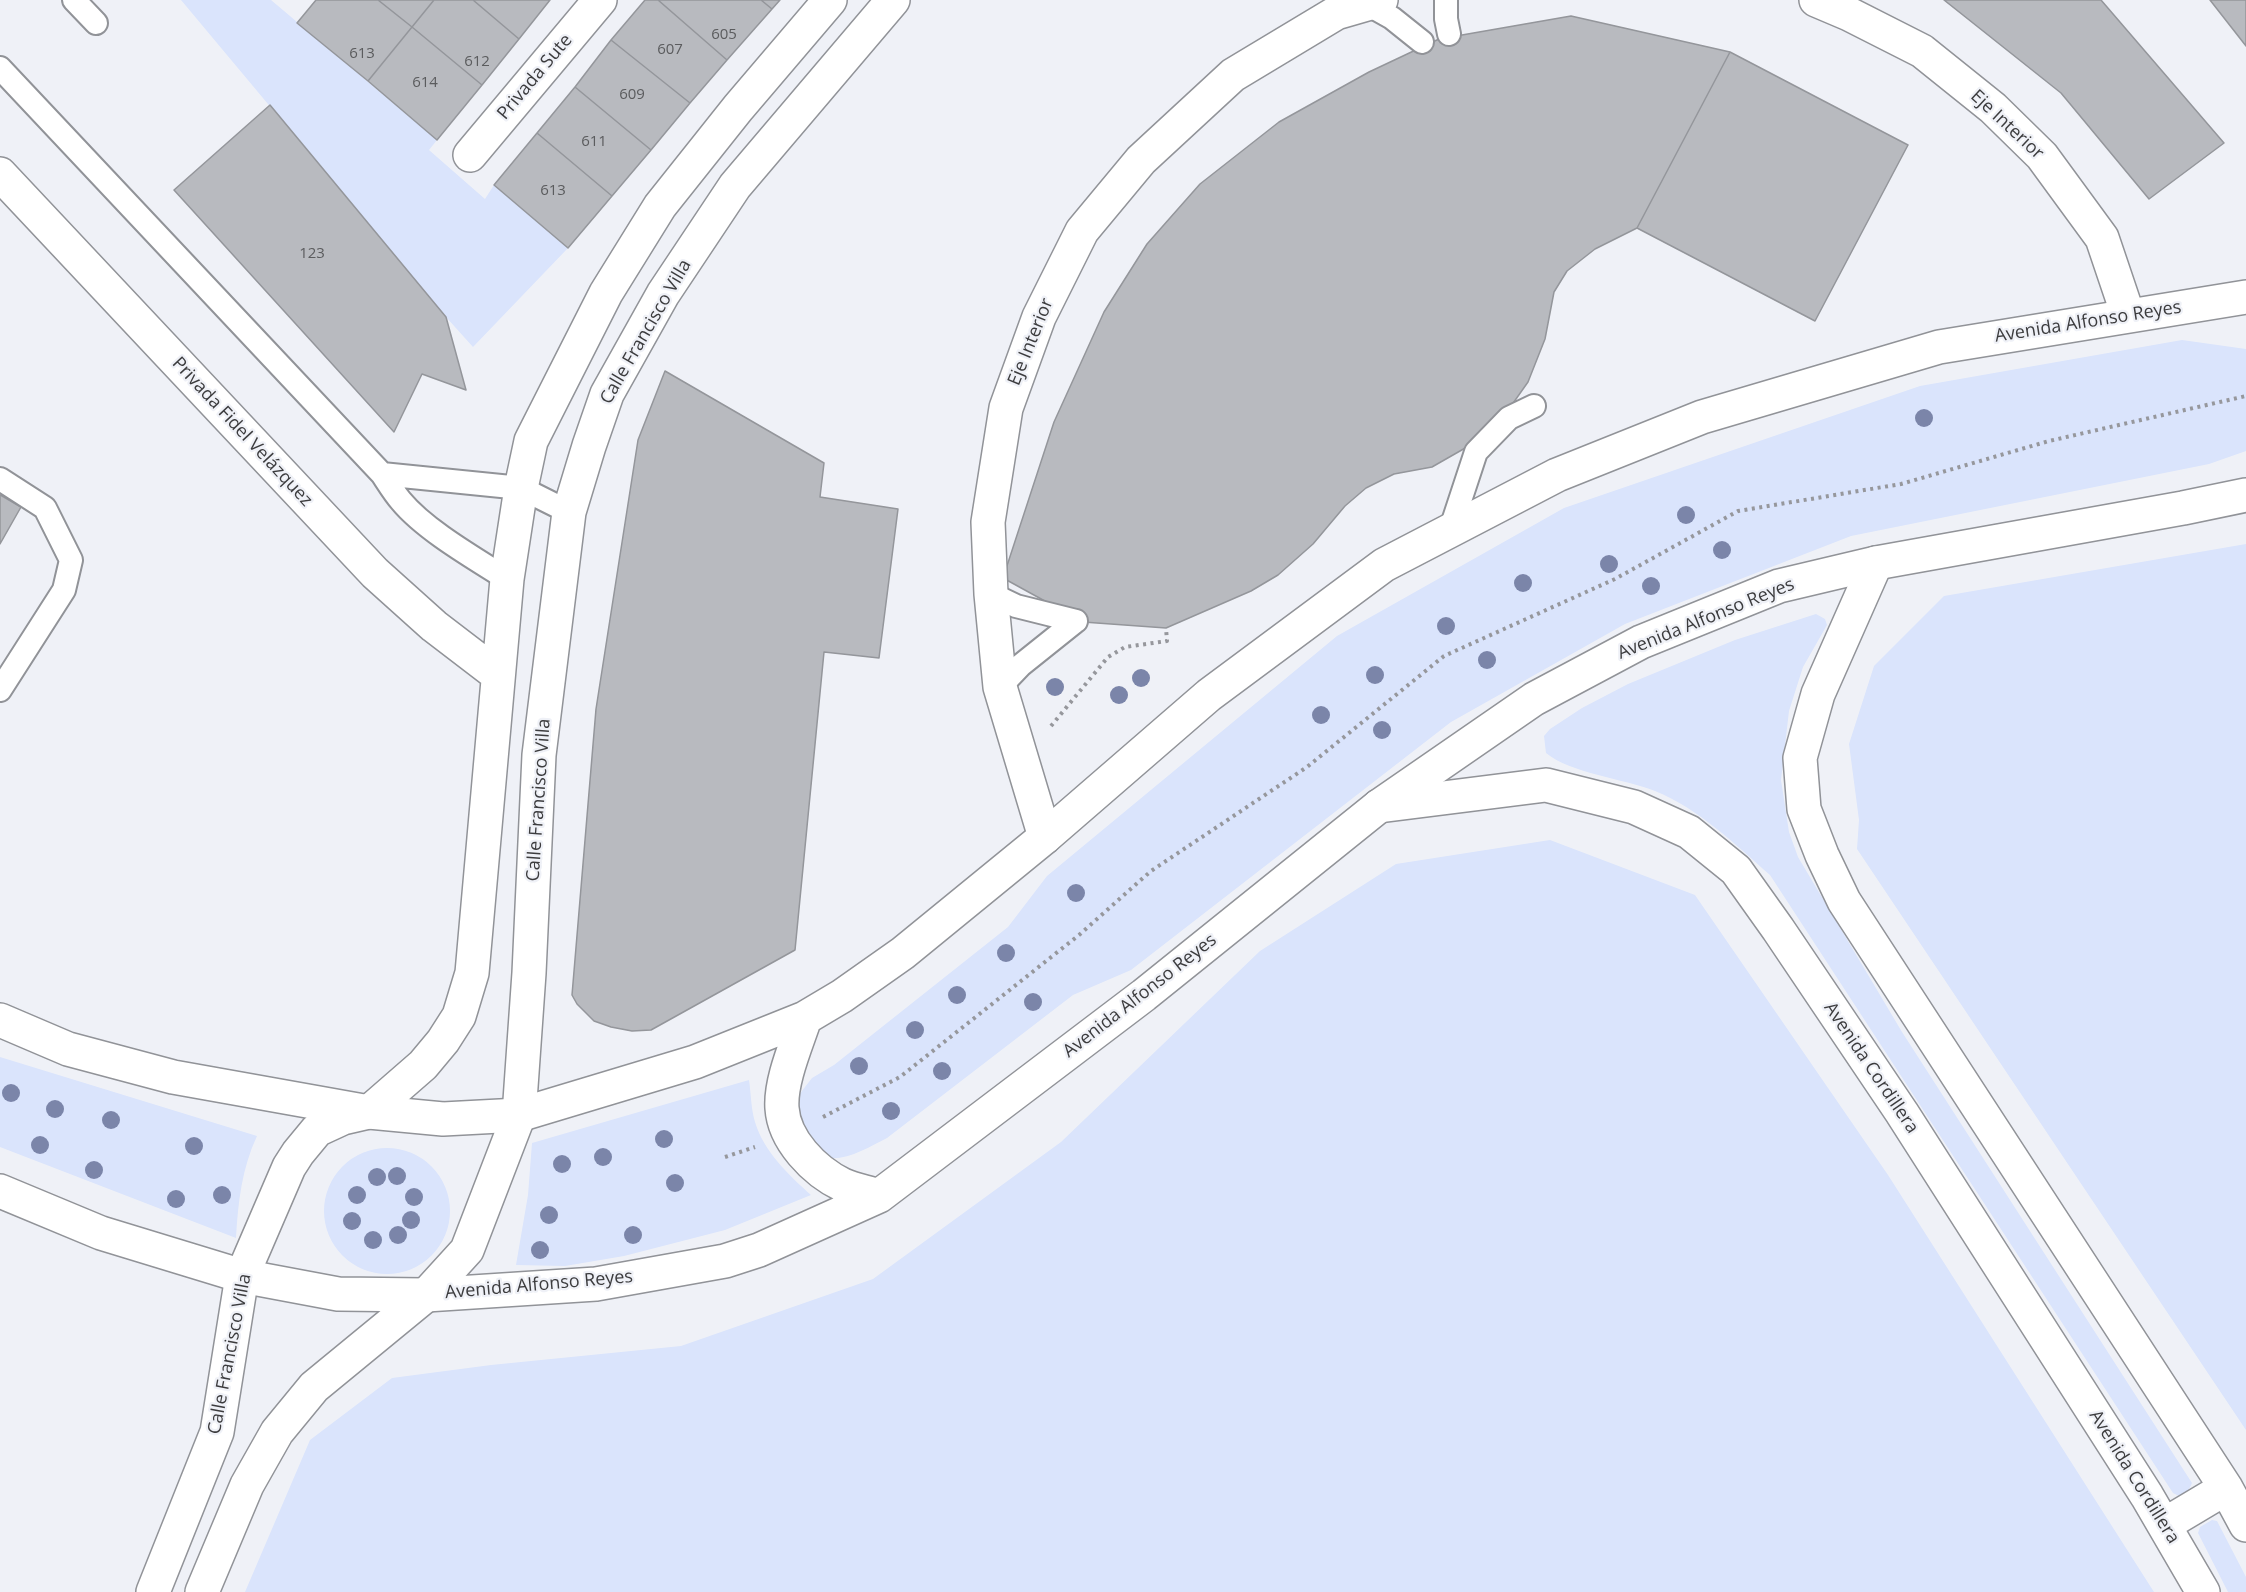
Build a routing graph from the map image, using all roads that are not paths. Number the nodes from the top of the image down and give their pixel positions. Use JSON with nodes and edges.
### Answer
{"nodes":[{"id":1,"x":74,"y":0,"type":"edge"},
{"id":2,"x":600,"y":0,"type":"edge"},
{"id":3,"x":830,"y":0,"type":"edge"},
{"id":4,"x":893,"y":0,"type":"edge"},
{"id":5,"x":1446,"y":0,"type":"edge"},
{"id":6,"x":1816,"y":0,"type":"edge"},
{"id":7,"x":1374,"y":2,"type":"edge"},
{"id":8,"x":96,"y":23,"type":"dead end"},
{"id":9,"x":1449,"y":34,"type":"dead end"},
{"id":10,"x":1422,"y":42,"type":"dead end"},
{"id":11,"x":0,"y":68,"type":"edge"},
{"id":12,"x":470,"y":155,"type":"dead end"},
{"id":13,"x":0,"y":174,"type":"edge"},
{"id":14,"x":2246,"y":297,"type":"edge"},
{"id":15,"x":2128,"y":315,"type":"junction"},
{"id":16,"x":565,"y":372,"type":"junction"},
{"id":17,"x":607,"y":394,"type":"junction"},
{"id":18,"x":1534,"y":406,"type":"dead end"},
{"id":19,"x":381,"y":474,"type":"junction"},
{"id":20,"x":0,"y":479,"type":"edge"},
{"id":21,"x":521,"y":488,"type":"junction"},
{"id":22,"x":2246,"y":495,"type":"edge"},
{"id":23,"x":569,"y":512,"type":"junction"},
{"id":24,"x":1450,"y":531,"type":"junction"},
{"id":25,"x":1876,"y":562,"type":"junction"},
{"id":26,"x":507,"y":579,"type":"junction"},
{"id":27,"x":991,"y":594,"type":"junction"},
{"id":28,"x":498,"y":675,"type":"junction"},
{"id":29,"x":1000,"y":687,"type":"junction"},
{"id":30,"x":0,"y":690,"type":"edge"},
{"id":31,"x":1379,"y":806,"type":"junction"},
{"id":32,"x":1045,"y":837,"type":"junction"},
{"id":33,"x":805,"y":1018,"type":"junction"},
{"id":34,"x":0,"y":1020,"type":"edge"},
{"id":35,"x":369,"y":1112,"type":"junction"},
{"id":36,"x":519,"y":1114,"type":"junction"},
{"id":37,"x":0,"y":1191,"type":"edge"},
{"id":38,"x":879,"y":1196,"type":"junction"},
{"id":39,"x":242,"y":1276,"type":"junction"},
{"id":40,"x":426,"y":1295,"type":"junction"},
{"id":41,"x":2226,"y":1488,"type":"junction"},
{"id":42,"x":2164,"y":1525,"type":"junction"},
{"id":43,"x":2246,"y":1526,"type":"edge"},
{"id":44,"x":153,"y":1592,"type":"edge"},
{"id":45,"x":202,"y":1592,"type":"edge"},
{"id":46,"x":2203,"y":1592,"type":"edge"}],
"edges":[{"from":1,"to":8,"type":"lane"},
{"from":2,"to":12,"type":"street","name":"Privada Sute"},
{"from":3,"to":16,"type":"street","name":"Calle Francisco Villa"},
{"from":4,"to":17,"type":"street","name":"Calle Francisco Villa"},
{"from":5,"to":9,"type":"lane"},
{"from":6,"to":15,"type":"street","name":"Eje Interior"},
{"from":7,"to":10,"type":"lane"},
{"from":7,"to":27,"type":"street","name":"Eje Interior"},
{"from":11,"to":19,"type":"lane"},
{"from":13,"to":28,"type":"street","name":"Privada Fidel Velázquez"},
{"from":14,"to":15,"type":"street","name":"Avenida Alfonso Reyes"},
{"from":15,"to":24,"type":"street","name":"Avenida Alfonso Reyes"},
{"from":16,"to":17,"type":"street"},
{"from":16,"to":21,"type":"street","name":"Calle Francisco Villa"},
{"from":17,"to":23,"type":"street","name":"Calle Francisco Villa"},
{"from":18,"to":24,"type":"lane"},
{"from":19,"to":21,"type":"lane"},
{"from":19,"to":26,"type":"lane"},
{"from":20,"to":30,"type":"lane"},
{"from":21,"to":23,"type":"lane"},
{"from":21,"to":26,"type":"street","name":"Calle Francisco Villa"},
{"from":22,"to":25,"type":"street","name":"Avenida Alfonso Reyes"},
{"from":23,"to":36,"type":"street","name":"Calle Francisco Villa"},
{"from":24,"to":32,"type":"street","name":"Avenida Alfonso Reyes"},
{"from":25,"to":31,"type":"street","name":"Avenida Alfonso Reyes"},
{"from":25,"to":41,"type":"street"},
{"from":26,"to":28,"type":"street","name":"Calle Francisco Villa"},
{"from":27,"to":29,"type":"street","name":"Eje Interior"},
{"from":27,"to":29,"type":"lane"},
{"from":28,"to":35,"type":"street","name":"Calle Francisco Villa"},
{"from":29,"to":32,"type":"street","name":"Eje Interior"},
{"from":31,"to":38,"type":"street","name":"Avenida Alfonso Reyes"},
{"from":31,"to":42,"type":"street","name":"Avenida Cordillera"},
{"from":32,"to":33,"type":"street","name":"Avenida Alfonso Reyes"},
{"from":33,"to":36,"type":"street","name":"Avenida Alfonso Reyes"},
{"from":33,"to":38,"type":"street"},
{"from":34,"to":35,"type":"street","name":"Avenida Alfonso Reyes"},
{"from":35,"to":36,"type":"street","name":"Avenida Alfonso Reyes"},
{"from":35,"to":39,"type":"street","name":"Calle Francisco Villa"},
{"from":36,"to":40,"type":"street","name":"Calle Francisco Villa"},
{"from":37,"to":39,"type":"street","name":"Avenida Alfonso Reyes"},
{"from":38,"to":40,"type":"street","name":"Avenida Alfonso Reyes"},
{"from":39,"to":40,"type":"street","name":"Avenida Alfonso Reyes"},
{"from":39,"to":44,"type":"street","name":"Calle Francisco Villa"},
{"from":40,"to":45,"type":"street","name":"Calle Francisco Villa"},
{"from":41,"to":42,"type":"street"},
{"from":41,"to":43,"type":"street"},
{"from":42,"to":46,"type":"street","name":"Avenida Cordillera"}]}
